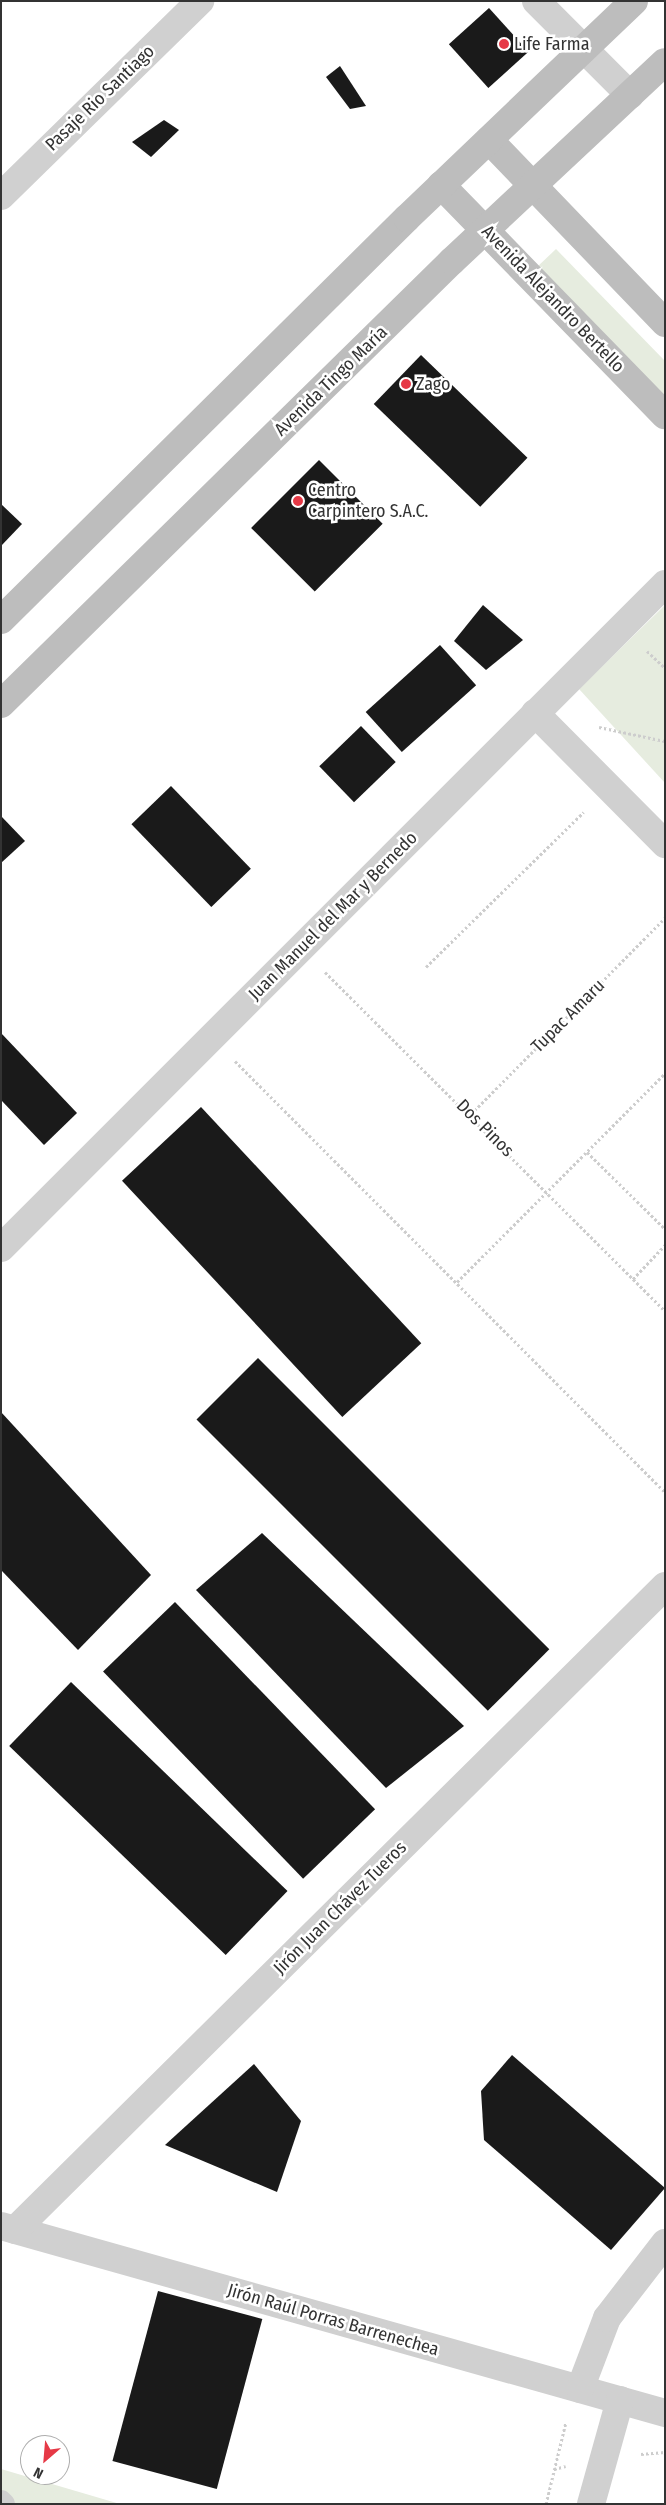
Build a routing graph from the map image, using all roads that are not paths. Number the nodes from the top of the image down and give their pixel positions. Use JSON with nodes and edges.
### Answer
{"nodes":[{"id":1,"x":200,"y":1,"type":"edge"},
{"id":2,"x":536,"y":1,"type":"edge"},
{"id":3,"x":634,"y":1,"type":"edge"},
{"id":4,"x":583,"y":50,"type":"junction"},
{"id":5,"x":665,"y":62,"type":"edge"},
{"id":6,"x":630,"y":95,"type":"junction"},
{"id":7,"x":489,"y":140,"type":"junction"},
{"id":8,"x":441,"y":185,"type":"junction"},
{"id":9,"x":534,"y":185,"type":"junction"},
{"id":10,"x":1,"y":196,"type":"edge"},
{"id":11,"x":486,"y":230,"type":"junction"},
{"id":12,"x":665,"y":323,"type":"edge"},
{"id":13,"x":665,"y":415,"type":"edge"},
{"id":14,"x":665,"y":584,"type":"edge"},
{"id":15,"x":1,"y":620,"type":"edge"},
{"id":16,"x":1,"y":704,"type":"edge"},
{"id":17,"x":535,"y":713,"type":"junction"},
{"id":18,"x":665,"y":844,"type":"edge"},
{"id":19,"x":1,"y":1248,"type":"edge"},
{"id":20,"x":665,"y":1586,"type":"edge"},
{"id":21,"x":8,"y":2228,"type":"edge"},
{"id":22,"x":665,"y":2243,"type":"edge"},
{"id":23,"x":580,"y":2389,"type":"junction"},
{"id":24,"x":620,"y":2400,"type":"junction"},
{"id":25,"x":665,"y":2413,"type":"edge"},
{"id":26,"x":1,"y":2501,"type":"edge"},
{"id":27,"x":4,"y":2504,"type":"edge"},
{"id":28,"x":591,"y":2504,"type":"edge"}],
"edges":[{"from":1,"to":10,"type":"street","name":"Pasaje Rio Santiago"},
{"from":2,"to":4,"type":"street"},
{"from":3,"to":4,"type":"main road"},
{"from":4,"to":6,"type":"street"},
{"from":4,"to":7,"type":"main road"},
{"from":5,"to":6,"type":"main road","name":"Avenida Tingo María"},
{"from":6,"to":9,"type":"main road","name":"Avenida Tingo María"},
{"from":7,"to":8,"type":"main road"},
{"from":7,"to":9,"type":"main road"},
{"from":8,"to":11,"type":"main road","name":"Avenida Alejandro Bertello"},
{"from":8,"to":15,"type":"main road"},
{"from":9,"to":11,"type":"main road","name":"Avenida Tingo María"},
{"from":9,"to":12,"type":"main road"},
{"from":11,"to":13,"type":"main road","name":"Avenida Alejandro Bertello"},
{"from":11,"to":16,"type":"main road","name":"Avenida Tingo María"},
{"from":14,"to":17,"type":"street","name":"Juan Manuel del Mar y Bernedo"},
{"from":17,"to":18,"type":"street"},
{"from":17,"to":19,"type":"street","name":"Juan Manuel del Mar y Bernedo"},
{"from":20,"to":21,"type":"street","name":"Jirón Juan Chávez Tueros"},
{"from":21,"to":23,"type":"street","name":"Jirón Raúl Porras Barrenechea"},
{"from":22,"to":23,"type":"street"},
{"from":23,"to":24,"type":"street","name":"Jirón Raúl Porras Barrenechea"},
{"from":24,"to":25,"type":"street","name":"Jirón Raúl Porras Barrenechea"},
{"from":24,"to":28,"type":"street"},
{"from":26,"to":27,"type":"lane"}]}
